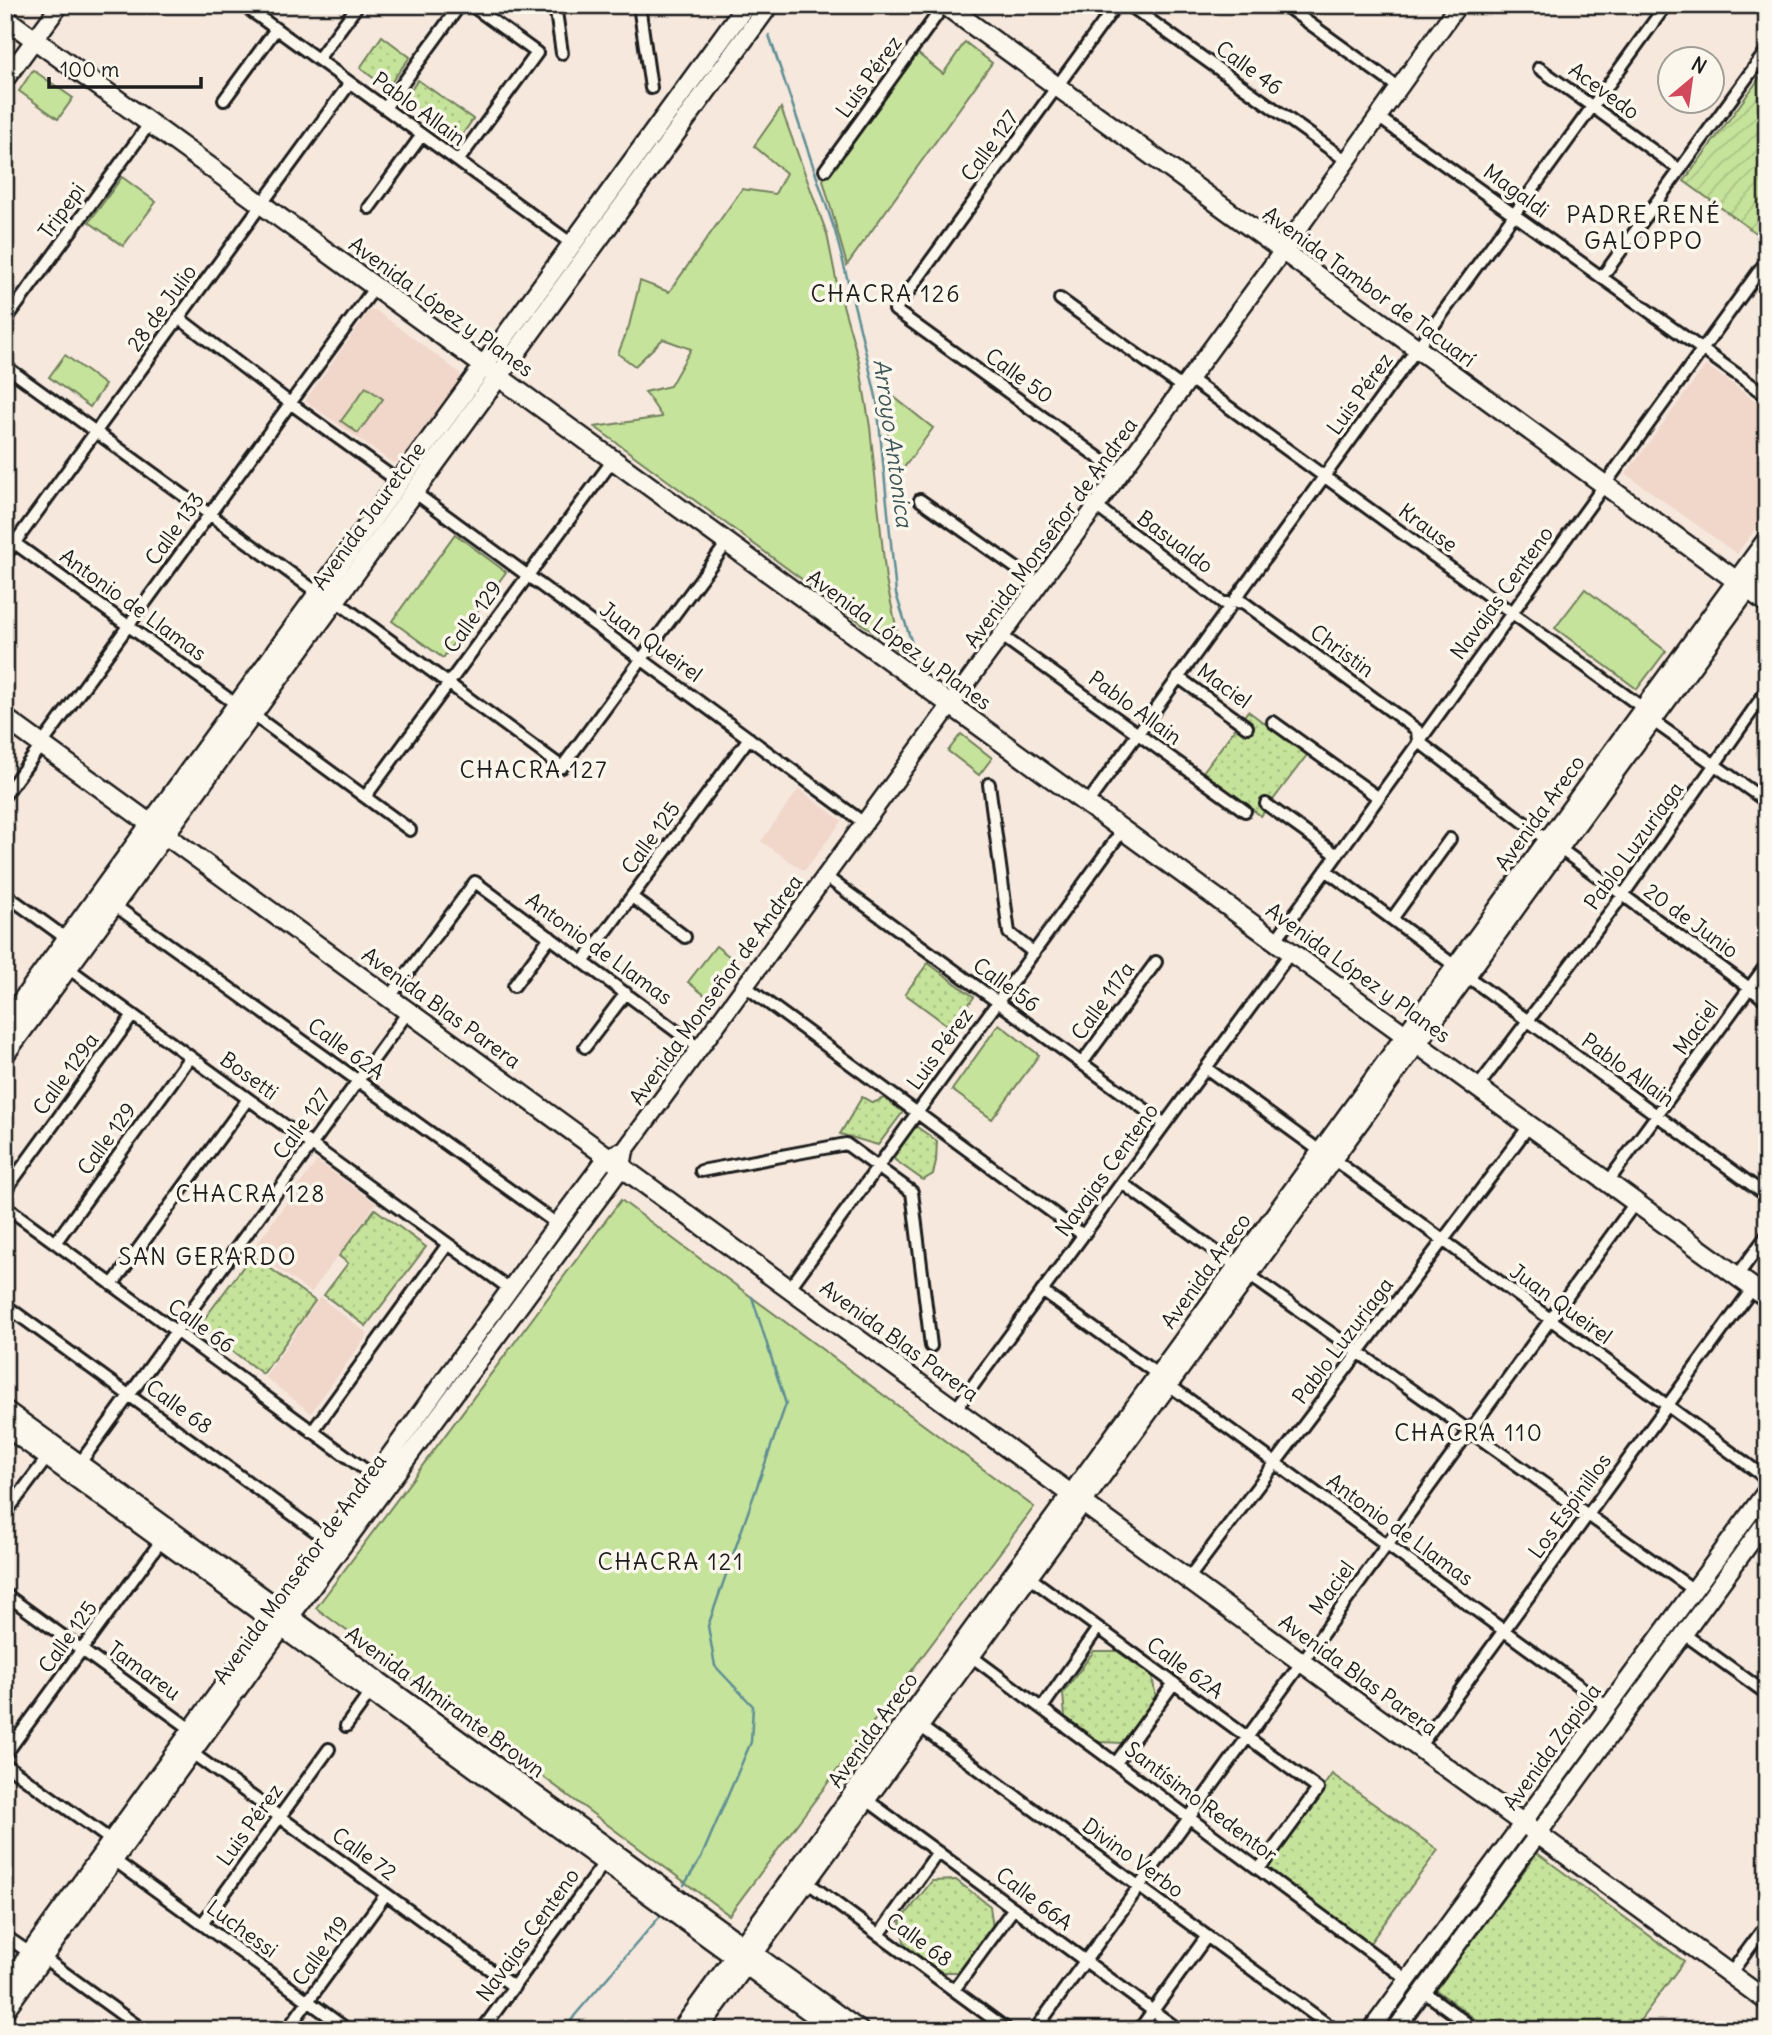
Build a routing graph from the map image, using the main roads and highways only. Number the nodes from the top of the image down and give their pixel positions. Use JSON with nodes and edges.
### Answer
{"nodes":[{"id":1,"x":60,"y":5,"type":"edge"},
{"id":2,"x":746,"y":5,"type":"edge"},
{"id":3,"x":769,"y":5,"type":"edge"},
{"id":4,"x":945,"y":5,"type":"edge"},
{"id":5,"x":1458,"y":5,"type":"edge"},
{"id":6,"x":5,"y":18,"type":"edge"},
{"id":7,"x":35,"y":40,"type":"junction"},
{"id":8,"x":5,"y":80,"type":"edge"},
{"id":9,"x":1282,"y":252,"type":"junction"},
{"id":10,"x":484,"y":366,"type":"junction"},
{"id":11,"x":498,"y":377,"type":"junction"},
{"id":12,"x":407,"y":487,"type":"junction"},
{"id":13,"x":1767,"y":538,"type":"edge"},
{"id":14,"x":1767,"y":564,"type":"edge"},
{"id":15,"x":1742,"y":585,"type":"junction"},
{"id":16,"x":1767,"y":603,"type":"edge"},
{"id":17,"x":951,"y":706,"type":"junction"},
{"id":18,"x":245,"y":710,"type":"junction"},
{"id":19,"x":5,"y":718,"type":"edge"},
{"id":20,"x":158,"y":829,"type":"junction"},
{"id":21,"x":5,"y":1024,"type":"edge"},
{"id":22,"x":1411,"y":1040,"type":"junction"},
{"id":23,"x":5,"y":1054,"type":"edge"},
{"id":24,"x":618,"y":1158,"type":"junction"},
{"id":25,"x":1760,"y":1293,"type":"edge"},
{"id":26,"x":5,"y":1409,"type":"edge"},
{"id":27,"x":5,"y":1427,"type":"edge"},
{"id":28,"x":1767,"y":1490,"type":"edge"},
{"id":29,"x":1077,"y":1498,"type":"junction"},
{"id":30,"x":1767,"y":1521,"type":"edge"},
{"id":31,"x":281,"y":1619,"type":"junction"},
{"id":32,"x":914,"y":1722,"type":"junction"},
{"id":33,"x":1522,"y":1823,"type":"junction"},
{"id":34,"x":1538,"y":1834,"type":"junction"},
{"id":35,"x":744,"y":1955,"type":"junction"},
{"id":36,"x":37,"y":1956,"type":"junction"},
{"id":37,"x":5,"y":1987,"type":"edge"},
{"id":38,"x":1767,"y":2001,"type":"edge"},
{"id":39,"x":5,"y":2011,"type":"edge"},
{"id":40,"x":680,"y":2030,"type":"edge"},
{"id":41,"x":699,"y":2030,"type":"edge"},
{"id":42,"x":834,"y":2030,"type":"edge"},
{"id":43,"x":860,"y":2030,"type":"edge"},
{"id":44,"x":1371,"y":2030,"type":"edge"},
{"id":45,"x":1395,"y":2030,"type":"edge"}],
"edges":[{"from":1,"to":7,"type":"main road"},
{"from":2,"to":10,"type":"main road","name":"Avenida Jauretche"},
{"from":3,"to":11,"type":"main road","name":"Avenida Jauretche"},
{"from":4,"to":9,"type":"main road","name":"Avenida Tambor de Tacuarí"},
{"from":5,"to":9,"type":"main road","name":"Avenida Monseñor de Andrea"},
{"from":6,"to":7,"type":"main road","name":"Avenida López y Planes"},
{"from":7,"to":8,"type":"main road"},
{"from":7,"to":10,"type":"main road","name":"Avenida López y Planes"},
{"from":9,"to":15,"type":"main road","name":"Avenida Tambor de Tacuarí"},
{"from":9,"to":17,"type":"main road","name":"Avenida Monseñor de Andrea"},
{"from":10,"to":11,"type":"main road","name":"Avenida López y Planes"},
{"from":10,"to":12,"type":"main road","name":"Avenida Jauretche"},
{"from":11,"to":12,"type":"main road","name":"Avenida Jauretche"},
{"from":11,"to":17,"type":"main road","name":"Avenida López y Planes"},
{"from":12,"to":18,"type":"main road","name":"Avenida Jauretche"},
{"from":12,"to":18,"type":"main road","name":"Avenida Jauretche"},
{"from":13,"to":15,"type":"main road","name":"Avenida Areco"},
{"from":14,"to":15,"type":"main road","name":"Avenida Areco"},
{"from":15,"to":16,"type":"main road","name":"Avenida Tambor de Tacuarí"},
{"from":15,"to":22,"type":"main road","name":"Avenida Areco"},
{"from":17,"to":22,"type":"main road","name":"Avenida López y Planes"},
{"from":17,"to":24,"type":"main road","name":"Avenida Monseñor de Andrea"},
{"from":18,"to":20,"type":"main road","name":"Avenida Jauretche"},
{"from":19,"to":20,"type":"main road","name":"Avenida Blas Parera"},
{"from":20,"to":21,"type":"main road","name":"Avenida Jauretche"},
{"from":20,"to":23,"type":"main road","name":"Avenida Jauretche"},
{"from":20,"to":24,"type":"main road","name":"Avenida Blas Parera"},
{"from":22,"to":25,"type":"main road","name":"Avenida López y Planes"},
{"from":22,"to":29,"type":"main road","name":"Avenida Areco"},
{"from":24,"to":29,"type":"main road","name":"Avenida Blas Parera"},
{"from":24,"to":31,"type":"main road","name":"Avenida Monseñor de Andrea"},
{"from":24,"to":31,"type":"main road","name":"Avenida Monseñor de Andrea"},
{"from":26,"to":31,"type":"main road","name":"Avenida Almirante Brown"},
{"from":27,"to":31,"type":"main road","name":"Avenida Almirante Brown"},
{"from":28,"to":33,"type":"main road","name":"Avenida Zapiola"},
{"from":29,"to":32,"type":"main road","name":"Avenida Areco"},
{"from":29,"to":32,"type":"main road","name":"Avenida Areco"},
{"from":29,"to":33,"type":"main road","name":"Avenida Blas Parera"},
{"from":30,"to":34,"type":"main road","name":"Avenida Zapiola"},
{"from":31,"to":35,"type":"main road","name":"Avenida Almirante Brown"},
{"from":31,"to":35,"type":"main road","name":"Avenida Almirante Brown"},
{"from":31,"to":36,"type":"main road","name":"Avenida Monseñor de Andrea"},
{"from":31,"to":36,"type":"main road","name":"Avenida Monseñor de Andrea"},
{"from":32,"to":35,"type":"main road","name":"Avenida Areco"},
{"from":32,"to":35,"type":"main road","name":"Avenida Areco"},
{"from":33,"to":34,"type":"main road","name":"Avenida Blas Parera"},
{"from":33,"to":44,"type":"main road","name":"Avenida Zapiola"},
{"from":34,"to":38,"type":"main road","name":"Avenida Blas Parera"},
{"from":34,"to":45,"type":"main road","name":"Avenida Zapiola"},
{"from":35,"to":40,"type":"main road","name":"Avenida Areco"},
{"from":35,"to":41,"type":"main road","name":"Avenida Areco"},
{"from":35,"to":42,"type":"main road","name":"Avenida Almirante Brown"},
{"from":35,"to":43,"type":"main road","name":"Avenida Almirante Brown"},
{"from":36,"to":37,"type":"main road","name":"Avenida Monseñor de Andrea"},
{"from":36,"to":39,"type":"main road","name":"Avenida Monseñor de Andrea"}]}
